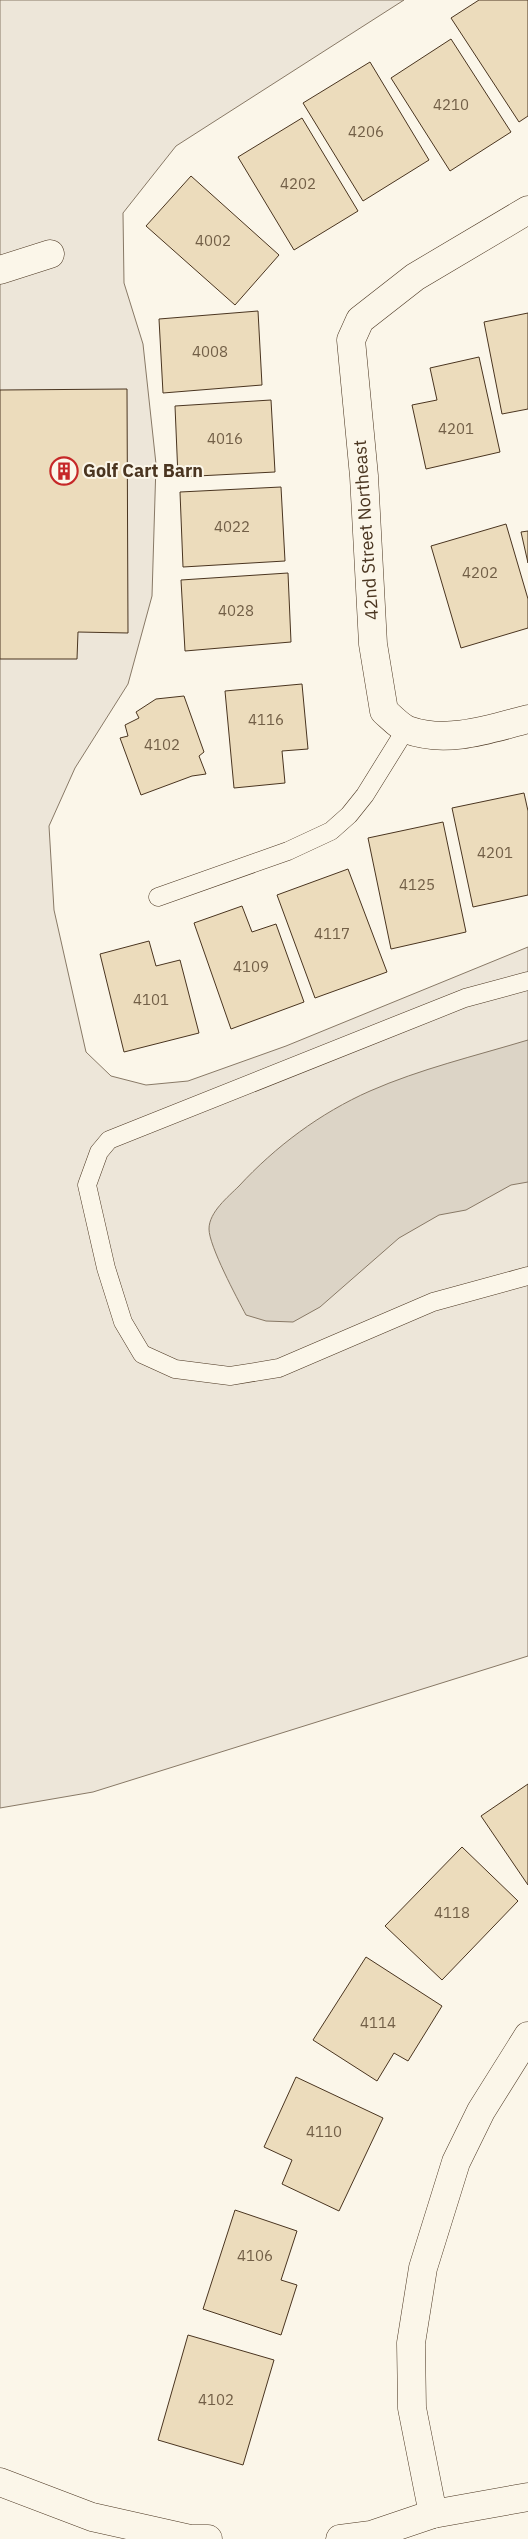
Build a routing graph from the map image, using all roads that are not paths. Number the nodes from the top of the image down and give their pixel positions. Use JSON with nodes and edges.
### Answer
{"nodes":[{"id":1,"x":528,"y":210,"type":"edge"},
{"id":2,"x":50,"y":254,"type":"dead end"},
{"id":3,"x":0,"y":270,"type":"edge"},
{"id":4,"x":528,"y":719,"type":"edge"},
{"id":5,"x":406,"y":730,"type":"junction"},
{"id":6,"x":158,"y":897,"type":"dead end"},
{"id":7,"x":528,"y":981,"type":"edge"},
{"id":8,"x":528,"y":1276,"type":"edge"},
{"id":9,"x":528,"y":2036,"type":"edge"},
{"id":10,"x":0,"y":2482,"type":"edge"},
{"id":11,"x":528,"y":2497,"type":"edge"},
{"id":12,"x":433,"y":2514,"type":"junction"},
{"id":13,"x":208,"y":2539,"type":"edge"},
{"id":14,"x":340,"y":2539,"type":"edge"}],
"edges":[{"from":1,"to":5,"type":"street","name":"42nd Street Northeast"},
{"from":2,"to":3,"type":"street"},
{"from":4,"to":5,"type":"street"},
{"from":5,"to":6,"type":"lane"},
{"from":7,"to":8,"type":"lane"},
{"from":9,"to":12,"type":"street"},
{"from":10,"to":13,"type":"street"},
{"from":11,"to":12,"type":"street"},
{"from":12,"to":14,"type":"street"}]}
